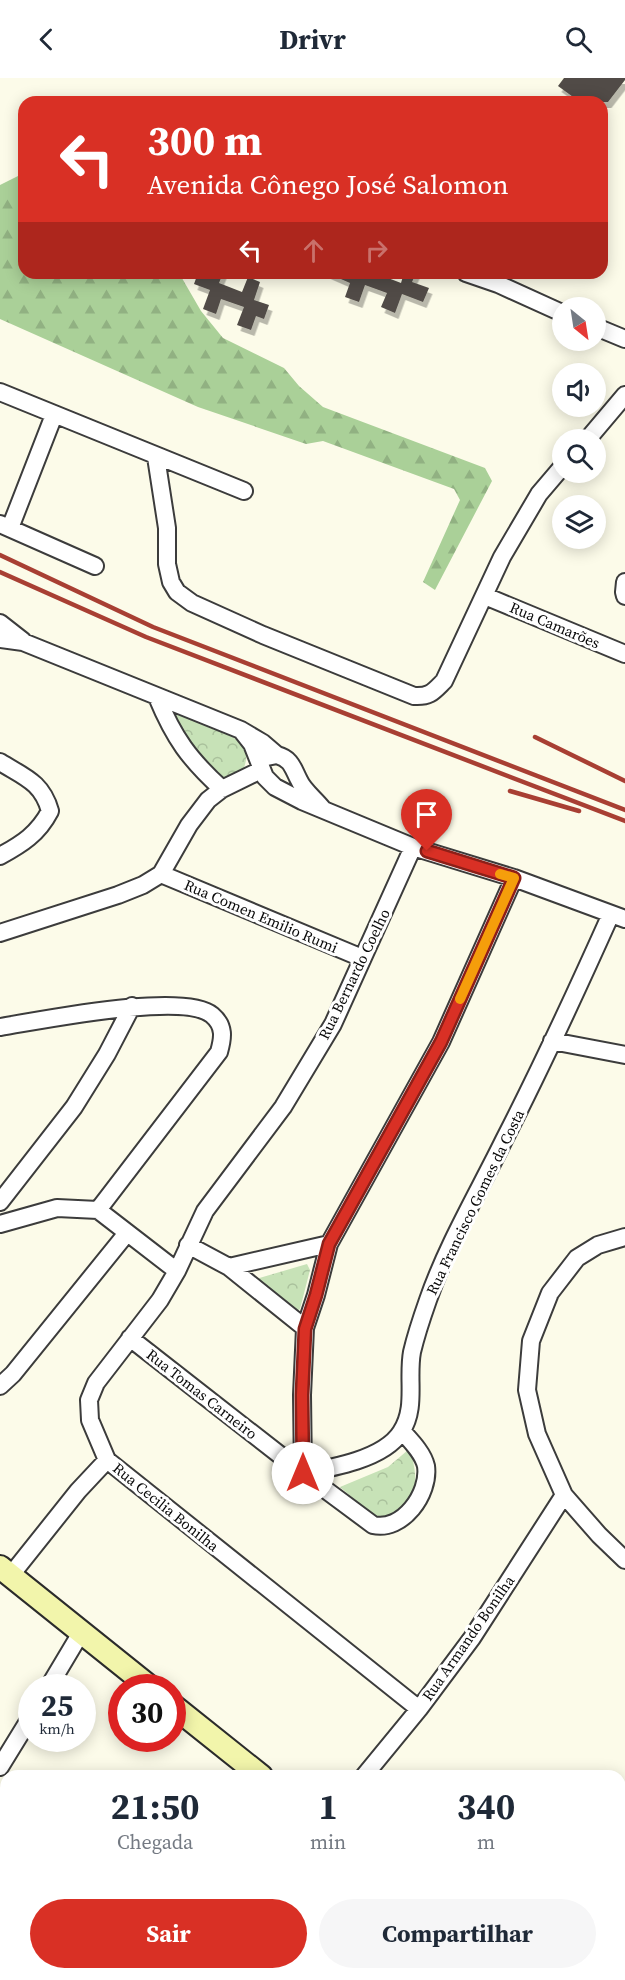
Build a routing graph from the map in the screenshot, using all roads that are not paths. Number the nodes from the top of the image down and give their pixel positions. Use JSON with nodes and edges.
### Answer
{"nodes":[{"id":1,"x":483,"y":279,"type":"edge"},
{"id":2,"x":552,"y":308,"type":"edge"},
{"id":3,"x":606,"y":331,"type":"edge"},
{"id":4,"x":625,"y":339,"type":"edge"},
{"id":5,"x":0,"y":392,"type":"edge"},
{"id":6,"x":625,"y":395,"type":"edge"},
{"id":7,"x":54,"y":415,"type":"junction"},
{"id":8,"x":596,"y":429,"type":"edge"},
{"id":9,"x":156,"y":457,"type":"junction"},
{"id":10,"x":552,"y":479,"type":"edge"},
{"id":11,"x":244,"y":491,"type":"dead end"},
{"id":12,"x":5,"y":526,"type":"edge"},
{"id":13,"x":95,"y":566,"type":"dead end"},
{"id":14,"x":625,"y":582,"type":"edge"},
{"id":15,"x":485,"y":596,"type":"junction"},
{"id":16,"x":625,"y":596,"type":"edge"},
{"id":17,"x":0,"y":623,"type":"edge"},
{"id":18,"x":0,"y":639,"type":"edge"},
{"id":19,"x":23,"y":642,"type":"junction"},
{"id":20,"x":625,"y":654,"type":"edge"},
{"id":21,"x":157,"y":697,"type":"junction"},
{"id":22,"x":241,"y":730,"type":"junction"},
{"id":23,"x":277,"y":755,"type":"junction"},
{"id":24,"x":0,"y":762,"type":"edge"},
{"id":25,"x":261,"y":768,"type":"junction"},
{"id":26,"x":298,"y":780,"type":"junction"},
{"id":27,"x":222,"y":789,"type":"junction"},
{"id":28,"x":281,"y":790,"type":"junction"},
{"id":29,"x":322,"y":808,"type":"junction"},
{"id":30,"x":413,"y":847,"type":"junction"},
{"id":31,"x":0,"y":856,"type":"edge"},
{"id":32,"x":160,"y":874,"type":"junction"},
{"id":33,"x":514,"y":878,"type":"junction"},
{"id":34,"x":618,"y":917,"type":"edge"},
{"id":35,"x":0,"y":933,"type":"edge"},
{"id":36,"x":362,"y":958,"type":"junction"},
{"id":37,"x":132,"y":1006,"type":"junction"},
{"id":38,"x":0,"y":1027,"type":"edge"},
{"id":39,"x":552,"y":1041,"type":"junction"},
{"id":40,"x":625,"y":1055,"type":"edge"},
{"id":41,"x":0,"y":1202,"type":"edge"},
{"id":42,"x":98,"y":1210,"type":"junction"},
{"id":43,"x":0,"y":1224,"type":"edge"},
{"id":44,"x":127,"y":1233,"type":"junction"},
{"id":45,"x":625,"y":1237,"type":"edge"},
{"id":46,"x":329,"y":1244,"type":"junction"},
{"id":47,"x":188,"y":1245,"type":"junction"},
{"id":48,"x":229,"y":1267,"type":"junction"},
{"id":49,"x":177,"y":1271,"type":"junction"},
{"id":50,"x":305,"y":1329,"type":"junction"},
{"id":51,"x":130,"y":1338,"type":"junction"},
{"id":52,"x":0,"y":1386,"type":"edge"},
{"id":53,"x":402,"y":1431,"type":"junction"},
{"id":54,"x":107,"y":1460,"type":"junction"},
{"id":55,"x":303,"y":1473,"type":"junction"},
{"id":56,"x":564,"y":1495,"type":"junction"},
{"id":57,"x":625,"y":1560,"type":"edge"},
{"id":58,"x":5,"y":1571,"type":"edge"},
{"id":59,"x":82,"y":1631,"type":"junction"},
{"id":60,"x":56,"y":1674,"type":"edge"},
{"id":61,"x":134,"y":1674,"type":"edge"},
{"id":62,"x":419,"y":1709,"type":"junction"},
{"id":63,"x":186,"y":1716,"type":"edge"},
{"id":64,"x":18,"y":1738,"type":"edge"},
{"id":65,"x":0,"y":1767,"type":"edge"},
{"id":66,"x":253,"y":1770,"type":"edge"},
{"id":67,"x":369,"y":1770,"type":"edge"}],
"edges":[{"from":1,"to":2,"type":"street"},
{"from":3,"to":4,"type":"street"},
{"from":5,"to":7,"type":"street"},
{"from":6,"to":8,"type":"street"},
{"from":7,"to":9,"type":"street"},
{"from":7,"to":12,"type":"street"},
{"from":9,"to":11,"type":"street"},
{"from":9,"to":15,"type":"street"},
{"from":10,"to":15,"type":"street"},
{"from":12,"to":13,"type":"street"},
{"from":14,"to":16,"type":"street"},
{"from":15,"to":20,"type":"street","name":"Rua Camarões"},
{"from":17,"to":19,"type":"street"},
{"from":18,"to":19,"type":"street"},
{"from":19,"to":21,"type":"street"},
{"from":21,"to":22,"type":"street"},
{"from":21,"to":27,"type":"street"},
{"from":22,"to":23,"type":"street"},
{"from":22,"to":25,"type":"street"},
{"from":23,"to":25,"type":"street"},
{"from":23,"to":26,"type":"street"},
{"from":24,"to":31,"type":"street"},
{"from":25,"to":27,"type":"street"},
{"from":25,"to":28,"type":"street"},
{"from":26,"to":28,"type":"street"},
{"from":26,"to":29,"type":"street"},
{"from":27,"to":32,"type":"street"},
{"from":28,"to":29,"type":"street"},
{"from":29,"to":30,"type":"street"},
{"from":30,"to":33,"type":"street"},
{"from":30,"to":36,"type":"street","name":"Rua Bernardo Coelho"},
{"from":32,"to":35,"type":"street"},
{"from":32,"to":36,"type":"street","name":"Rua Comen Emilio Rumi"},
{"from":33,"to":34,"type":"street"},
{"from":33,"to":46,"type":"street"},
{"from":34,"to":39,"type":"street","name":"Rua Francisco Gomes da Costa"},
{"from":36,"to":47,"type":"street","name":"Rua Bernardo Coelho"},
{"from":37,"to":38,"type":"street"},
{"from":37,"to":41,"type":"street"},
{"from":37,"to":42,"type":"street"},
{"from":39,"to":40,"type":"street"},
{"from":39,"to":53,"type":"street","name":"Rua Francisco Gomes da Costa"},
{"from":42,"to":43,"type":"street"},
{"from":42,"to":44,"type":"street"},
{"from":44,"to":49,"type":"street"},
{"from":44,"to":52,"type":"street"},
{"from":45,"to":56,"type":"street"},
{"from":46,"to":48,"type":"street"},
{"from":46,"to":50,"type":"street"},
{"from":47,"to":48,"type":"street"},
{"from":47,"to":49,"type":"street","name":"Rua Cecilia Bonilha"},
{"from":48,"to":50,"type":"street"},
{"from":49,"to":51,"type":"street","name":"Rua Cecilia Bonilha"},
{"from":50,"to":55,"type":"street"},
{"from":51,"to":54,"type":"street","name":"Rua Cecilia Bonilha"},
{"from":51,"to":55,"type":"street","name":"Rua Tomas Carneiro"},
{"from":53,"to":55,"type":"street"},
{"from":53,"to":55,"type":"street","name":"Rua Tomas Carneiro"},
{"from":54,"to":58,"type":"street"},
{"from":54,"to":62,"type":"street","name":"Rua Cecilia Bonilha"},
{"from":56,"to":57,"type":"street"},
{"from":56,"to":62,"type":"street","name":"Rua Armando Bonilha"},
{"from":58,"to":59,"type":"main road"},
{"from":59,"to":60,"type":"street"},
{"from":59,"to":61,"type":"main road"},
{"from":62,"to":67,"type":"street","name":"Rua Armando Bonilha"},
{"from":63,"to":66,"type":"main road"},
{"from":64,"to":65,"type":"street"}]}
